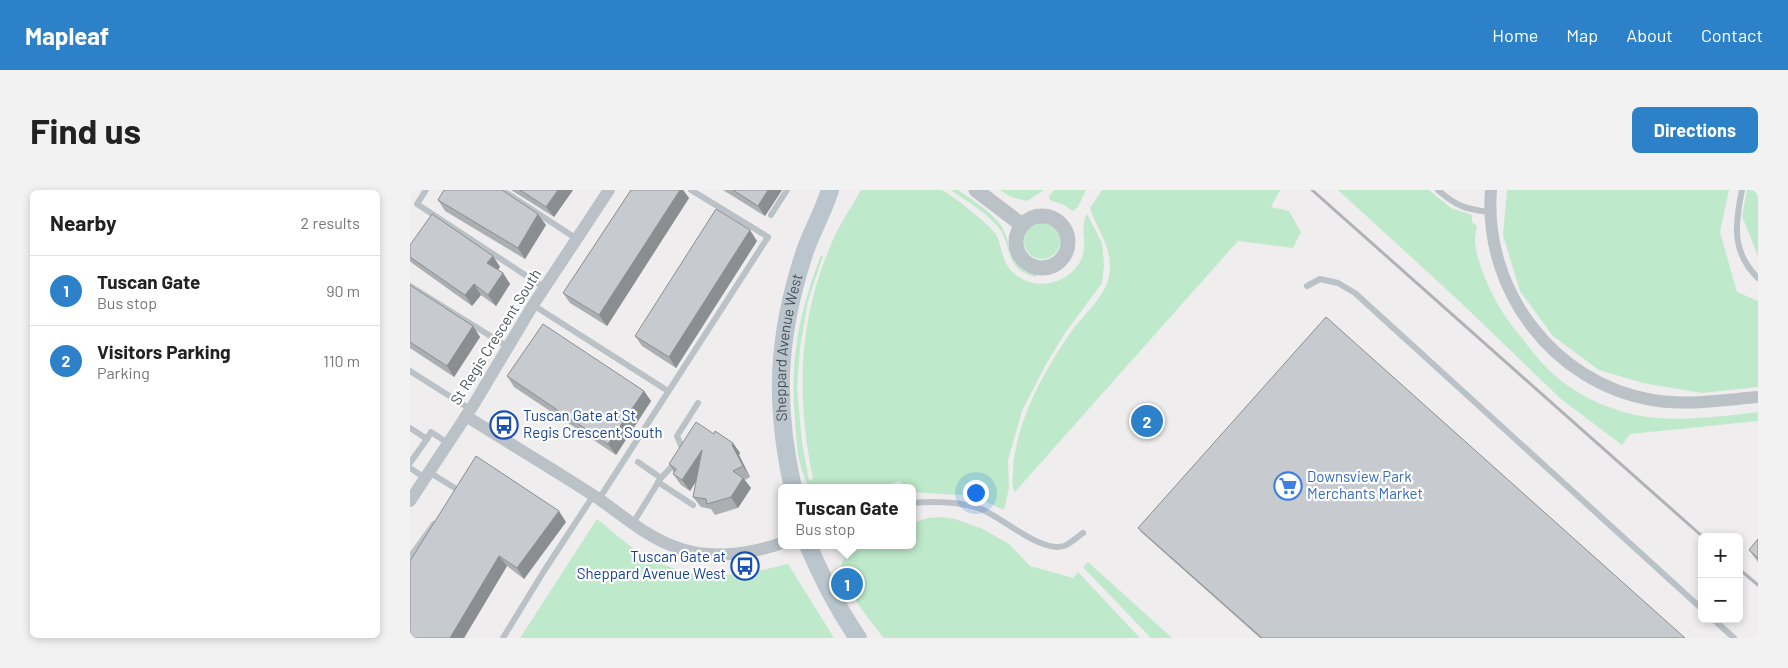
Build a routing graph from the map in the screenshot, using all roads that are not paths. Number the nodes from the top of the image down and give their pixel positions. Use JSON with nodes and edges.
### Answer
{"nodes":[{"id":1,"x":426,"y":190,"type":"edge"},
{"id":2,"x":502,"y":190,"type":"edge"},
{"id":3,"x":608,"y":190,"type":"edge"},
{"id":4,"x":691,"y":190,"type":"edge"},
{"id":5,"x":787,"y":190,"type":"edge"},
{"id":6,"x":830,"y":190,"type":"edge"},
{"id":7,"x":842,"y":190,"type":"edge"},
{"id":8,"x":1438,"y":190,"type":"edge"},
{"id":9,"x":1491,"y":190,"type":"edge"},
{"id":10,"x":1742,"y":190,"type":"edge"},
{"id":11,"x":978,"y":191,"type":"edge"},
{"id":12,"x":824,"y":210,"type":"junction"},
{"id":13,"x":1490,"y":212,"type":"junction"},
{"id":14,"x":771,"y":215,"type":"dead end"},
{"id":15,"x":1022,"y":225,"type":"dead end"},
{"id":16,"x":577,"y":239,"type":"junction"},
{"id":17,"x":1758,"y":278,"type":"edge"},
{"id":18,"x":410,"y":286,"type":"edge"},
{"id":19,"x":1307,"y":286,"type":"dead end"},
{"id":20,"x":545,"y":288,"type":"junction"},
{"id":21,"x":533,"y":305,"type":"junction"},
{"id":22,"x":508,"y":348,"type":"junction"},
{"id":23,"x":410,"y":370,"type":"edge"},
{"id":24,"x":668,"y":391,"type":"junction"},
{"id":25,"x":1758,"y":397,"type":"edge"},
{"id":26,"x":698,"y":402,"type":"dead end"},
{"id":27,"x":468,"y":412,"type":"junction"},
{"id":28,"x":410,"y":428,"type":"edge"},
{"id":29,"x":426,"y":439,"type":"junction"},
{"id":30,"x":448,"y":443,"type":"junction"},
{"id":31,"x":638,"y":462,"type":"dead end"},
{"id":32,"x":410,"y":464,"type":"edge"},
{"id":33,"x":410,"y":468,"type":"edge"},
{"id":34,"x":427,"y":475,"type":"junction"},
{"id":35,"x":660,"y":480,"type":"junction"},
{"id":36,"x":463,"y":482,"type":"edge"},
{"id":37,"x":792,"y":484,"type":"edge"},
{"id":38,"x":458,"y":490,"type":"junction"},
{"id":39,"x":453,"y":497,"type":"edge"},
{"id":40,"x":596,"y":497,"type":"junction"},
{"id":41,"x":410,"y":501,"type":"edge"},
{"id":42,"x":916,"y":503,"type":"edge"},
{"id":43,"x":693,"y":505,"type":"edge"},
{"id":44,"x":437,"y":520,"type":"edge"},
{"id":45,"x":633,"y":523,"type":"junction"},
{"id":46,"x":1083,"y":533,"type":"dead end"},
{"id":47,"x":778,"y":545,"type":"edge"},
{"id":48,"x":810,"y":549,"type":"edge"},
{"id":49,"x":410,"y":557,"type":"edge"},
{"id":50,"x":1698,"y":605,"type":"edge"},
{"id":51,"x":1717,"y":623,"type":"edge"},
{"id":52,"x":502,"y":638,"type":"edge"},
{"id":53,"x":858,"y":638,"type":"edge"},
{"id":54,"x":1734,"y":638,"type":"edge"}],
"edges":[{"from":1,"to":20,"type":"lane"},
{"from":2,"to":16,"type":"lane"},
{"from":3,"to":16,"type":"street","name":"St Regis Crescent South"},
{"from":4,"to":24,"type":"lane"},
{"from":5,"to":14,"type":"lane"},
{"from":6,"to":12,"type":"main road","name":"Sheppard Avenue West"},
{"from":7,"to":12,"type":"main road","name":"Sheppard Avenue West"},
{"from":8,"to":13,"type":"lane"},
{"from":9,"to":13,"type":"street"},
{"from":10,"to":17,"type":"lane"},
{"from":11,"to":15,"type":"street"},
{"from":12,"to":37,"type":"main road","name":"Sheppard Avenue West"},
{"from":13,"to":25,"type":"street"},
{"from":16,"to":20,"type":"street","name":"St Regis Crescent South"},
{"from":18,"to":22,"type":"lane"},
{"from":19,"to":50,"type":"lane"},
{"from":20,"to":21,"type":"street","name":"St Regis Crescent South"},
{"from":21,"to":22,"type":"street","name":"St Regis Crescent South"},
{"from":21,"to":24,"type":"lane"},
{"from":22,"to":27,"type":"street","name":"St Regis Crescent South"},
{"from":23,"to":27,"type":"lane"},
{"from":24,"to":40,"type":"lane"},
{"from":26,"to":35,"type":"lane"},
{"from":27,"to":30,"type":"street","name":"St Regis Crescent South"},
{"from":27,"to":40,"type":"street"},
{"from":28,"to":29,"type":"lane"},
{"from":29,"to":30,"type":"lane"},
{"from":29,"to":32,"type":"lane"},
{"from":30,"to":34,"type":"street","name":"St Regis Crescent South"},
{"from":31,"to":35,"type":"lane"},
{"from":33,"to":34,"type":"lane"},
{"from":34,"to":38,"type":"lane"},
{"from":34,"to":41,"type":"street","name":"St Regis Crescent South"},
{"from":35,"to":43,"type":"lane"},
{"from":35,"to":45,"type":"lane"},
{"from":36,"to":38,"type":"lane"},
{"from":38,"to":39,"type":"lane"},
{"from":40,"to":45,"type":"street"},
{"from":40,"to":52,"type":"lane"},
{"from":42,"to":46,"type":"lane"},
{"from":44,"to":49,"type":"lane"},
{"from":45,"to":47,"type":"street"},
{"from":48,"to":53,"type":"main road"},
{"from":51,"to":54,"type":"lane"}]}
